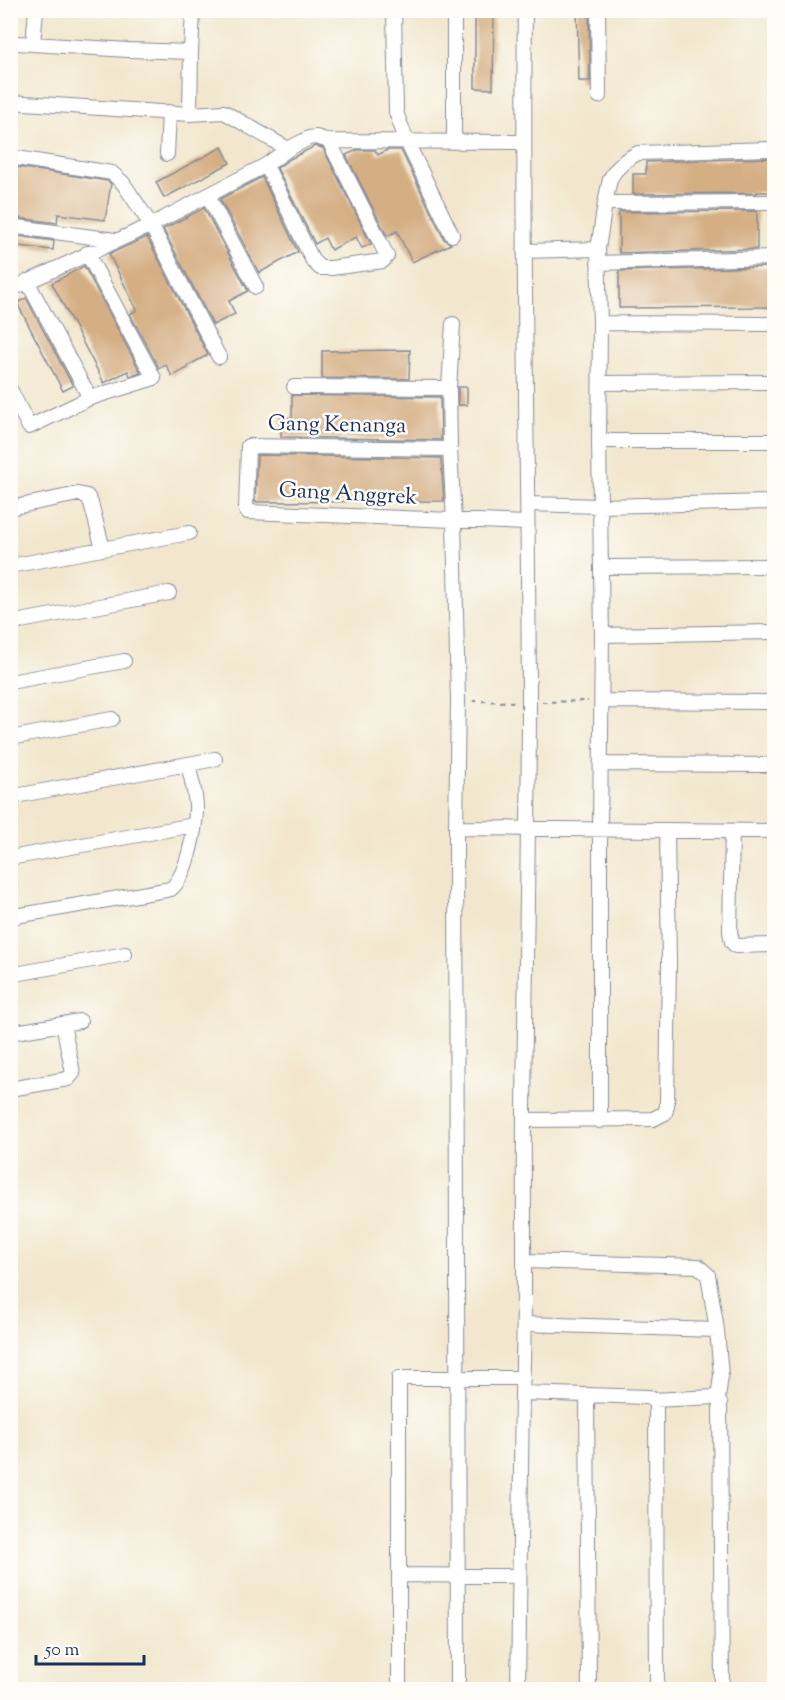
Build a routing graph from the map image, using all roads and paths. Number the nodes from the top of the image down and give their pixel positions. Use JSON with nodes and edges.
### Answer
{"nodes":[{"id":1,"x":36,"y":10,"type":"edge"},
{"id":2,"x":193,"y":10,"type":"edge"},
{"id":3,"x":394,"y":10,"type":"edge"},
{"id":4,"x":454,"y":10,"type":"edge"},
{"id":5,"x":525,"y":10,"type":"edge"},
{"id":6,"x":598,"y":10,"type":"edge"},
{"id":7,"x":17,"y":43,"type":"dead end"},
{"id":8,"x":33,"y":44,"type":"junction"},
{"id":9,"x":191,"y":52,"type":"junction"},
{"id":10,"x":599,"y":96,"type":"dead end"},
{"id":11,"x":10,"y":102,"type":"edge"},
{"id":12,"x":169,"y":112,"type":"junction"},
{"id":13,"x":190,"y":114,"type":"junction"},
{"id":14,"x":329,"y":141,"type":"junction"},
{"id":15,"x":407,"y":142,"type":"junction"},
{"id":16,"x":454,"y":142,"type":"junction"},
{"id":17,"x":523,"y":142,"type":"junction"},
{"id":18,"x":288,"y":149,"type":"junction"},
{"id":19,"x":772,"y":149,"type":"dead end"},
{"id":20,"x":167,"y":154,"type":"dead end"},
{"id":21,"x":10,"y":157,"type":"edge"},
{"id":22,"x":266,"y":165,"type":"junction"},
{"id":23,"x":208,"y":196,"type":"junction"},
{"id":24,"x":774,"y":202,"type":"edge"},
{"id":25,"x":604,"y":203,"type":"junction"},
{"id":26,"x":151,"y":225,"type":"junction"},
{"id":27,"x":10,"y":226,"type":"edge"},
{"id":28,"x":452,"y":235,"type":"dead end"},
{"id":29,"x":117,"y":241,"type":"junction"},
{"id":30,"x":524,"y":251,"type":"junction"},
{"id":31,"x":87,"y":253,"type":"junction"},
{"id":32,"x":598,"y":256,"type":"junction"},
{"id":33,"x":774,"y":258,"type":"edge"},
{"id":34,"x":16,"y":286,"type":"edge"},
{"id":35,"x":256,"y":287,"type":"dead end"},
{"id":36,"x":600,"y":323,"type":"junction"},
{"id":37,"x":453,"y":324,"type":"dead end"},
{"id":38,"x":774,"y":324,"type":"edge"},
{"id":39,"x":219,"y":357,"type":"dead end"},
{"id":40,"x":774,"y":382,"type":"edge"},
{"id":41,"x":600,"y":383,"type":"junction"},
{"id":42,"x":294,"y":387,"type":"dead end"},
{"id":43,"x":449,"y":388,"type":"junction"},
{"id":44,"x":10,"y":389,"type":"edge"},
{"id":45,"x":90,"y":398,"type":"junction"},
{"id":46,"x":598,"y":441,"type":"junction"},
{"id":47,"x":774,"y":441,"type":"edge"},
{"id":48,"x":450,"y":449,"type":"junction"},
{"id":49,"x":774,"y":502,"type":"edge"},
{"id":50,"x":528,"y":504,"type":"junction"},
{"id":51,"x":245,"y":506,"type":"joint"},
{"id":52,"x":601,"y":506,"type":"junction"},
{"id":53,"x":10,"y":508,"type":"edge"},
{"id":54,"x":454,"y":521,"type":"junction"},
{"id":55,"x":527,"y":523,"type":"junction"},
{"id":56,"x":189,"y":533,"type":"dead end"},
{"id":57,"x":103,"y":549,"type":"junction"},
{"id":58,"x":10,"y":566,"type":"edge"},
{"id":59,"x":774,"y":566,"type":"edge"},
{"id":60,"x":602,"y":567,"type":"junction"},
{"id":61,"x":169,"y":593,"type":"dead end"},
{"id":62,"x":10,"y":623,"type":"edge"},
{"id":63,"x":774,"y":632,"type":"edge"},
{"id":64,"x":602,"y":635,"type":"junction"},
{"id":65,"x":124,"y":661,"type":"dead end"},
{"id":66,"x":10,"y":682,"type":"edge"},
{"id":67,"x":602,"y":701,"type":"junction"},
{"id":68,"x":774,"y":702,"type":"edge"},
{"id":69,"x":112,"y":719,"type":"dead end"},
{"id":70,"x":10,"y":738,"type":"edge"},
{"id":71,"x":215,"y":759,"type":"dead end"},
{"id":72,"x":188,"y":764,"type":"junction"},
{"id":73,"x":601,"y":764,"type":"junction"},
{"id":74,"x":774,"y":765,"type":"edge"},
{"id":75,"x":10,"y":797,"type":"edge"},
{"id":76,"x":194,"y":825,"type":"junction"},
{"id":77,"x":456,"y":828,"type":"junction"},
{"id":78,"x":527,"y":829,"type":"junction"},
{"id":79,"x":600,"y":829,"type":"junction"},
{"id":80,"x":667,"y":830,"type":"junction"},
{"id":81,"x":732,"y":831,"type":"junction"},
{"id":82,"x":774,"y":831,"type":"edge"},
{"id":83,"x":10,"y":858,"type":"edge"},
{"id":84,"x":10,"y":917,"type":"edge"},
{"id":85,"x":774,"y":945,"type":"edge"},
{"id":86,"x":125,"y":954,"type":"dead end"},
{"id":87,"x":10,"y":975,"type":"edge"},
{"id":88,"x":80,"y":1021,"type":"dead end"},
{"id":89,"x":63,"y":1024,"type":"junction"},
{"id":90,"x":10,"y":1033,"type":"edge"},
{"id":91,"x":10,"y":1089,"type":"edge"},
{"id":92,"x":524,"y":1120,"type":"junction"},
{"id":93,"x":600,"y":1120,"type":"junction"},
{"id":94,"x":525,"y":1261,"type":"junction"},
{"id":95,"x":525,"y":1324,"type":"junction"},
{"id":96,"x":717,"y":1330,"type":"junction"},
{"id":97,"x":457,"y":1378,"type":"junction"},
{"id":98,"x":523,"y":1378,"type":"junction"},
{"id":99,"x":522,"y":1393,"type":"junction"},
{"id":100,"x":587,"y":1396,"type":"junction"},
{"id":101,"x":718,"y":1399,"type":"junction"},
{"id":102,"x":653,"y":1400,"type":"junction"},
{"id":103,"x":399,"y":1575,"type":"junction"},
{"id":104,"x":457,"y":1576,"type":"junction"},
{"id":105,"x":519,"y":1576,"type":"junction"},
{"id":106,"x":399,"y":1689,"type":"edge"},
{"id":107,"x":458,"y":1689,"type":"edge"},
{"id":108,"x":518,"y":1689,"type":"edge"},
{"id":109,"x":590,"y":1689,"type":"edge"},
{"id":110,"x":657,"y":1689,"type":"edge"},
{"id":111,"x":722,"y":1689,"type":"edge"}],
"edges":[{"from":1,"to":8,"type":"street"},
{"from":2,"to":9,"type":"street"},
{"from":3,"to":15,"type":"street"},
{"from":4,"to":16,"type":"street"},
{"from":5,"to":17,"type":"street"},
{"from":6,"to":10,"type":"street"},
{"from":7,"to":8,"type":"street"},
{"from":8,"to":9,"type":"street"},
{"from":9,"to":13,"type":"street"},
{"from":11,"to":12,"type":"street"},
{"from":12,"to":13,"type":"street"},
{"from":12,"to":20,"type":"street"},
{"from":13,"to":18,"type":"street"},
{"from":14,"to":15,"type":"street"},
{"from":14,"to":18,"type":"street"},
{"from":14,"to":22,"type":"street"},
{"from":15,"to":16,"type":"street"},
{"from":15,"to":28,"type":"street"},
{"from":16,"to":17,"type":"street"},
{"from":17,"to":30,"type":"street"},
{"from":18,"to":22,"type":"street"},
{"from":19,"to":25,"type":"street"},
{"from":21,"to":26,"type":"street"},
{"from":22,"to":23,"type":"street"},
{"from":23,"to":26,"type":"street"},
{"from":23,"to":35,"type":"street"},
{"from":24,"to":25,"type":"street"},
{"from":25,"to":32,"type":"street"},
{"from":26,"to":29,"type":"street"},
{"from":26,"to":39,"type":"street"},
{"from":27,"to":29,"type":"street"},
{"from":29,"to":31,"type":"street"},
{"from":30,"to":32,"type":"street"},
{"from":30,"to":50,"type":"street"},
{"from":31,"to":34,"type":"street"},
{"from":31,"to":45,"type":"street"},
{"from":32,"to":33,"type":"street"},
{"from":32,"to":36,"type":"street"},
{"from":34,"to":45,"type":"street"},
{"from":36,"to":38,"type":"street"},
{"from":36,"to":41,"type":"street"},
{"from":37,"to":43,"type":"street"},
{"from":40,"to":41,"type":"street"},
{"from":41,"to":46,"type":"street"},
{"from":42,"to":43,"type":"street"},
{"from":43,"to":48,"type":"street"},
{"from":44,"to":45,"type":"street"},
{"from":46,"to":47,"type":"street"},
{"from":46,"to":52,"type":"street"},
{"from":48,"to":51,"type":"street","name":"Gang Kenanga"},
{"from":48,"to":54,"type":"street"},
{"from":49,"to":52,"type":"street"},
{"from":50,"to":52,"type":"street"},
{"from":50,"to":55,"type":"street"},
{"from":51,"to":54,"type":"street","name":"Gang Anggrek"},
{"from":52,"to":60,"type":"street"},
{"from":53,"to":57,"type":"street"},
{"from":54,"to":55,"type":"street"},
{"from":54,"to":77,"type":"street"},
{"from":55,"to":78,"type":"street"},
{"from":56,"to":57,"type":"street"},
{"from":57,"to":58,"type":"street"},
{"from":59,"to":60,"type":"street"},
{"from":60,"to":64,"type":"street"},
{"from":61,"to":62,"type":"street"},
{"from":63,"to":64,"type":"street"},
{"from":64,"to":67,"type":"street"},
{"from":65,"to":66,"type":"street"},
{"from":67,"to":68,"type":"street"},
{"from":67,"to":73,"type":"street"},
{"from":69,"to":70,"type":"street"},
{"from":71,"to":72,"type":"street"},
{"from":72,"to":75,"type":"street"},
{"from":72,"to":76,"type":"street"},
{"from":73,"to":74,"type":"street"},
{"from":73,"to":79,"type":"street"},
{"from":76,"to":83,"type":"street"},
{"from":76,"to":84,"type":"street"},
{"from":77,"to":78,"type":"street"},
{"from":77,"to":97,"type":"street"},
{"from":78,"to":79,"type":"street"},
{"from":78,"to":92,"type":"street"},
{"from":79,"to":80,"type":"street"},
{"from":79,"to":93,"type":"street"},
{"from":80,"to":81,"type":"street"},
{"from":80,"to":93,"type":"street"},
{"from":81,"to":82,"type":"street"},
{"from":81,"to":85,"type":"street"},
{"from":86,"to":87,"type":"street"},
{"from":88,"to":89,"type":"street"},
{"from":89,"to":90,"type":"street"},
{"from":89,"to":91,"type":"street"},
{"from":92,"to":93,"type":"street"},
{"from":92,"to":94,"type":"street"},
{"from":94,"to":95,"type":"street"},
{"from":94,"to":96,"type":"street"},
{"from":95,"to":96,"type":"street"},
{"from":95,"to":98,"type":"street"},
{"from":96,"to":101,"type":"street"},
{"from":97,"to":98,"type":"street"},
{"from":97,"to":103,"type":"street"},
{"from":97,"to":104,"type":"street"},
{"from":98,"to":99,"type":"street"},
{"from":99,"to":100,"type":"street"},
{"from":99,"to":105,"type":"street"},
{"from":100,"to":102,"type":"street"},
{"from":100,"to":109,"type":"street"},
{"from":101,"to":102,"type":"street"},
{"from":101,"to":111,"type":"street"},
{"from":102,"to":110,"type":"street"},
{"from":103,"to":104,"type":"street"},
{"from":103,"to":106,"type":"street"},
{"from":104,"to":105,"type":"street"},
{"from":104,"to":107,"type":"street"},
{"from":105,"to":108,"type":"street"}]}
